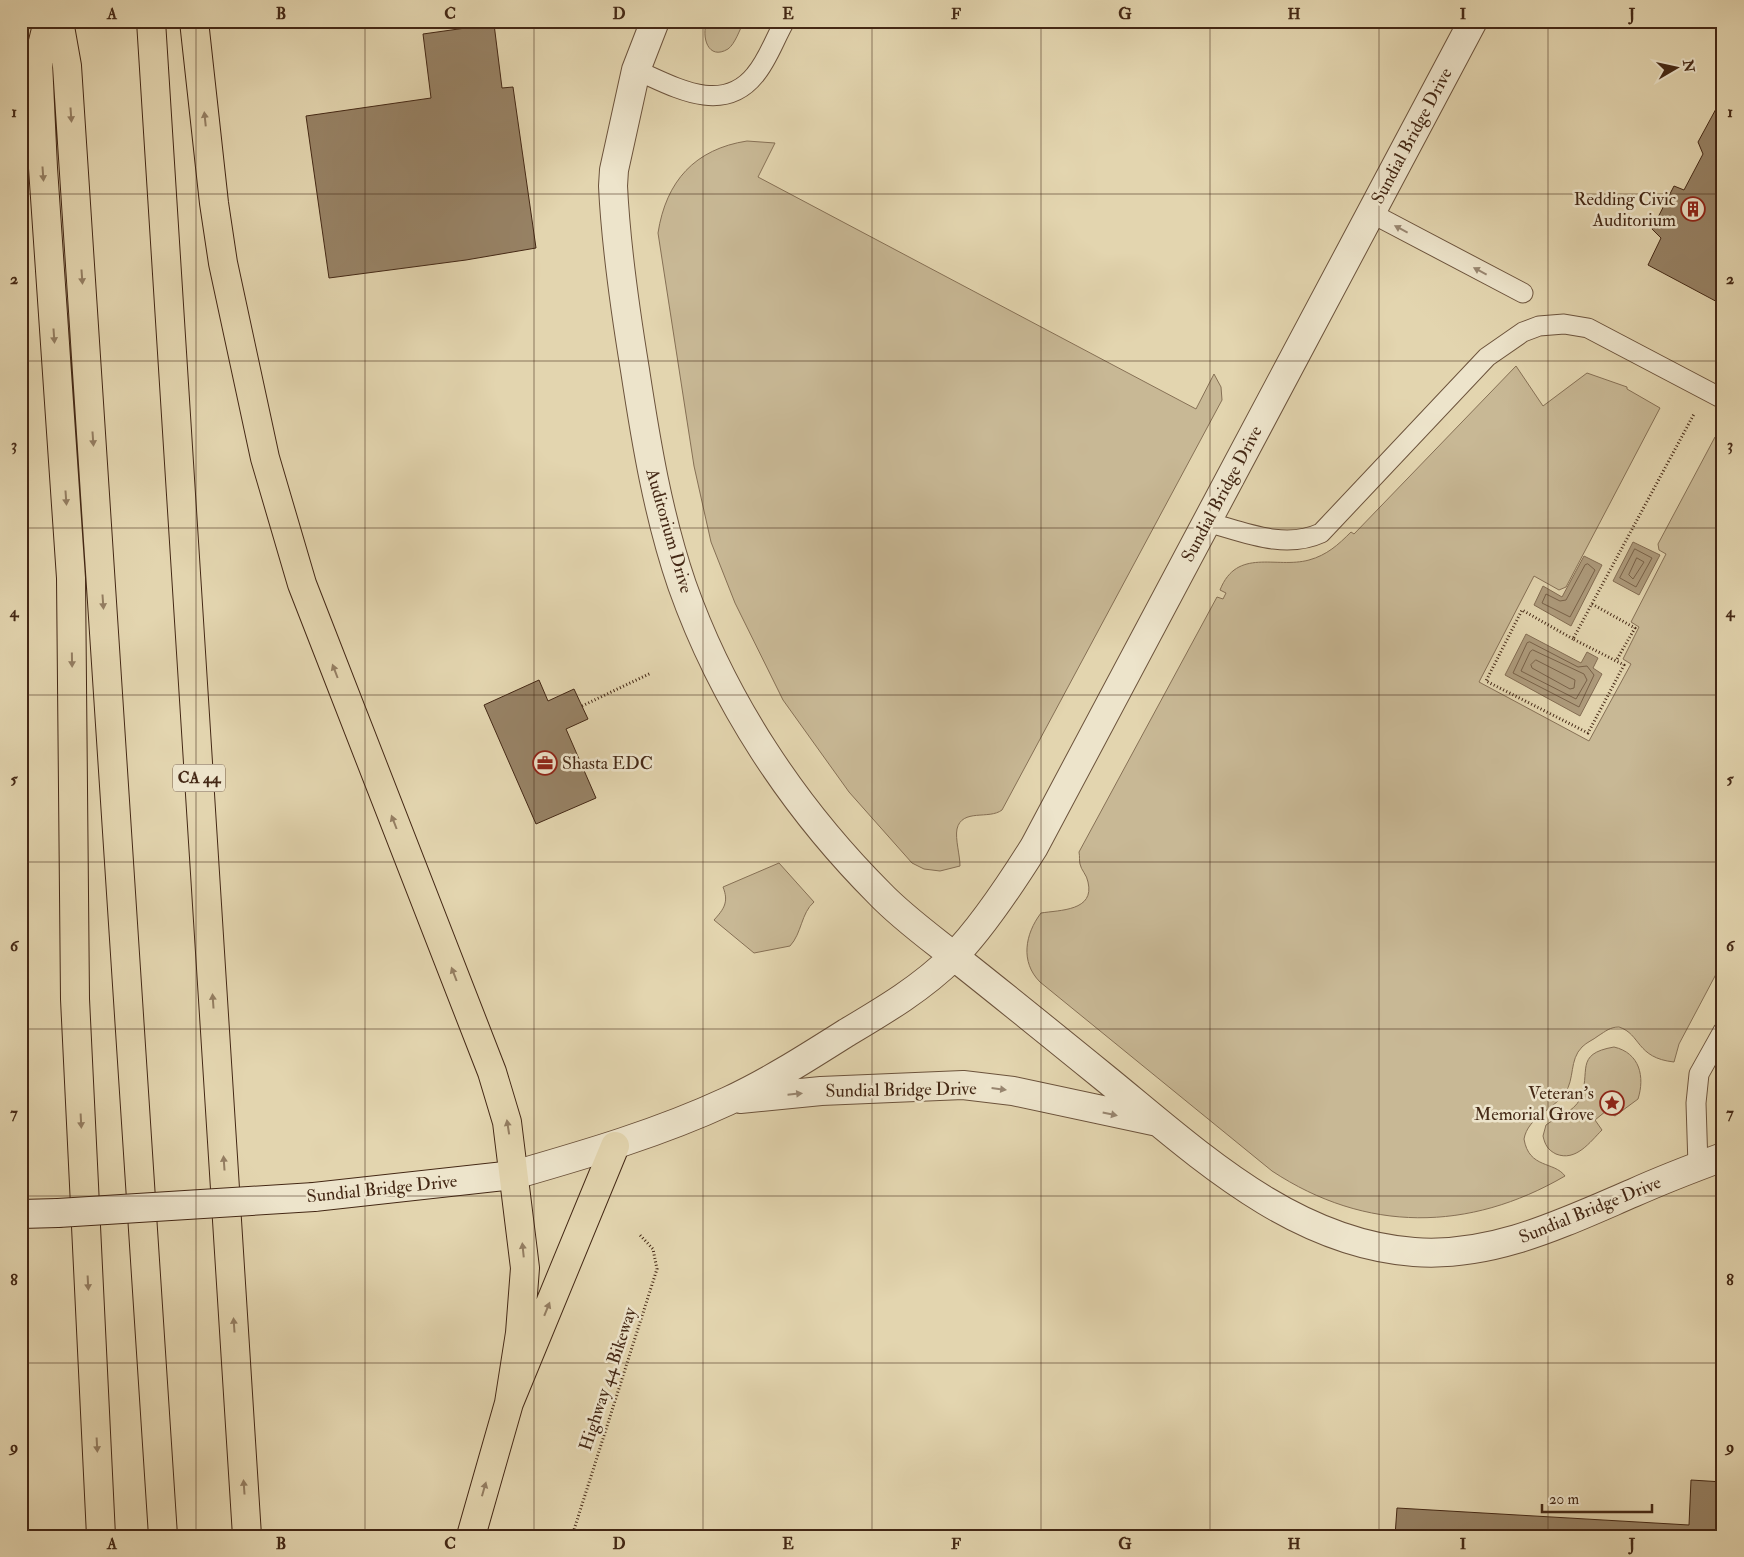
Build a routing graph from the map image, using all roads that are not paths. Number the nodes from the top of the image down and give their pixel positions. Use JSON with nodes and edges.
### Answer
{"nodes":[{"id":1,"x":48,"y":21,"type":"edge"},
{"id":2,"x":59,"y":21,"type":"edge"},
{"id":3,"x":151,"y":21,"type":"edge"},
{"id":4,"x":194,"y":21,"type":"edge"},
{"id":5,"x":655,"y":21,"type":"edge"},
{"id":6,"x":784,"y":21,"type":"edge"},
{"id":7,"x":1473,"y":21,"type":"edge"},
{"id":8,"x":636,"y":70,"type":"junction"},
{"id":9,"x":1370,"y":213,"type":"junction"},
{"id":10,"x":1524,"y":293,"type":"dead end"},
{"id":11,"x":1723,"y":399,"type":"edge"},
{"id":12,"x":1207,"y":522,"type":"junction"},
{"id":13,"x":954,"y":956,"type":"junction"},
{"id":14,"x":1723,"y":1030,"type":"edge"},
{"id":15,"x":729,"y":1100,"type":"junction"},
{"id":16,"x":1160,"y":1122,"type":"junction"},
{"id":17,"x":615,"y":1146,"type":"junction"},
{"id":18,"x":1710,"y":1162,"type":"edge"},
{"id":19,"x":514,"y":1175,"type":"junction"},
{"id":20,"x":21,"y":1214,"type":"edge"},
{"id":21,"x":509,"y":1403,"type":"junction"},
{"id":22,"x":101,"y":1536,"type":"edge"},
{"id":23,"x":163,"y":1536,"type":"edge"},
{"id":24,"x":247,"y":1536,"type":"edge"},
{"id":25,"x":471,"y":1536,"type":"edge"}],
"edges":[{"from":1,"to":22,"type":"highway","one_way":true},
{"from":2,"to":23,"type":"highway","one_way":true},
{"from":24,"to":3,"type":"highway","number":"CA 44","one_way":true},
{"from":19,"to":4,"type":"highway","one_way":true},
{"from":5,"to":8,"type":"street","name":"Auditorium Drive"},
{"from":6,"to":8,"type":"lane"},
{"from":7,"to":9,"type":"street","name":"Sundial Bridge Drive"},
{"from":8,"to":13,"type":"street","name":"Auditorium Drive"},
{"from":10,"to":9,"type":"lane","one_way":true},
{"from":9,"to":12,"type":"street","name":"Sundial Bridge Drive"},
{"from":11,"to":12,"type":"lane"},
{"from":12,"to":13,"type":"street","name":"Sundial Bridge Drive"},
{"from":13,"to":15,"type":"street","name":"Sundial Bridge Drive"},
{"from":13,"to":16,"type":"street","name":"Sundial Bridge Drive"},
{"from":14,"to":18,"type":"lane"},
{"from":15,"to":16,"type":"street","name":"Sundial Bridge Drive","one_way":true},
{"from":15,"to":17,"type":"street","name":"Sundial Bridge Drive"},
{"from":16,"to":18,"type":"street","name":"Sundial Bridge Drive"},
{"from":17,"to":19,"type":"street","name":"Sundial Bridge Drive"},
{"from":21,"to":17,"type":"highway","one_way":true},
{"from":19,"to":20,"type":"street","name":"Sundial Bridge Drive","bridge":true},
{"from":21,"to":19,"type":"highway","one_way":true},
{"from":25,"to":21,"type":"highway","one_way":true}]}
